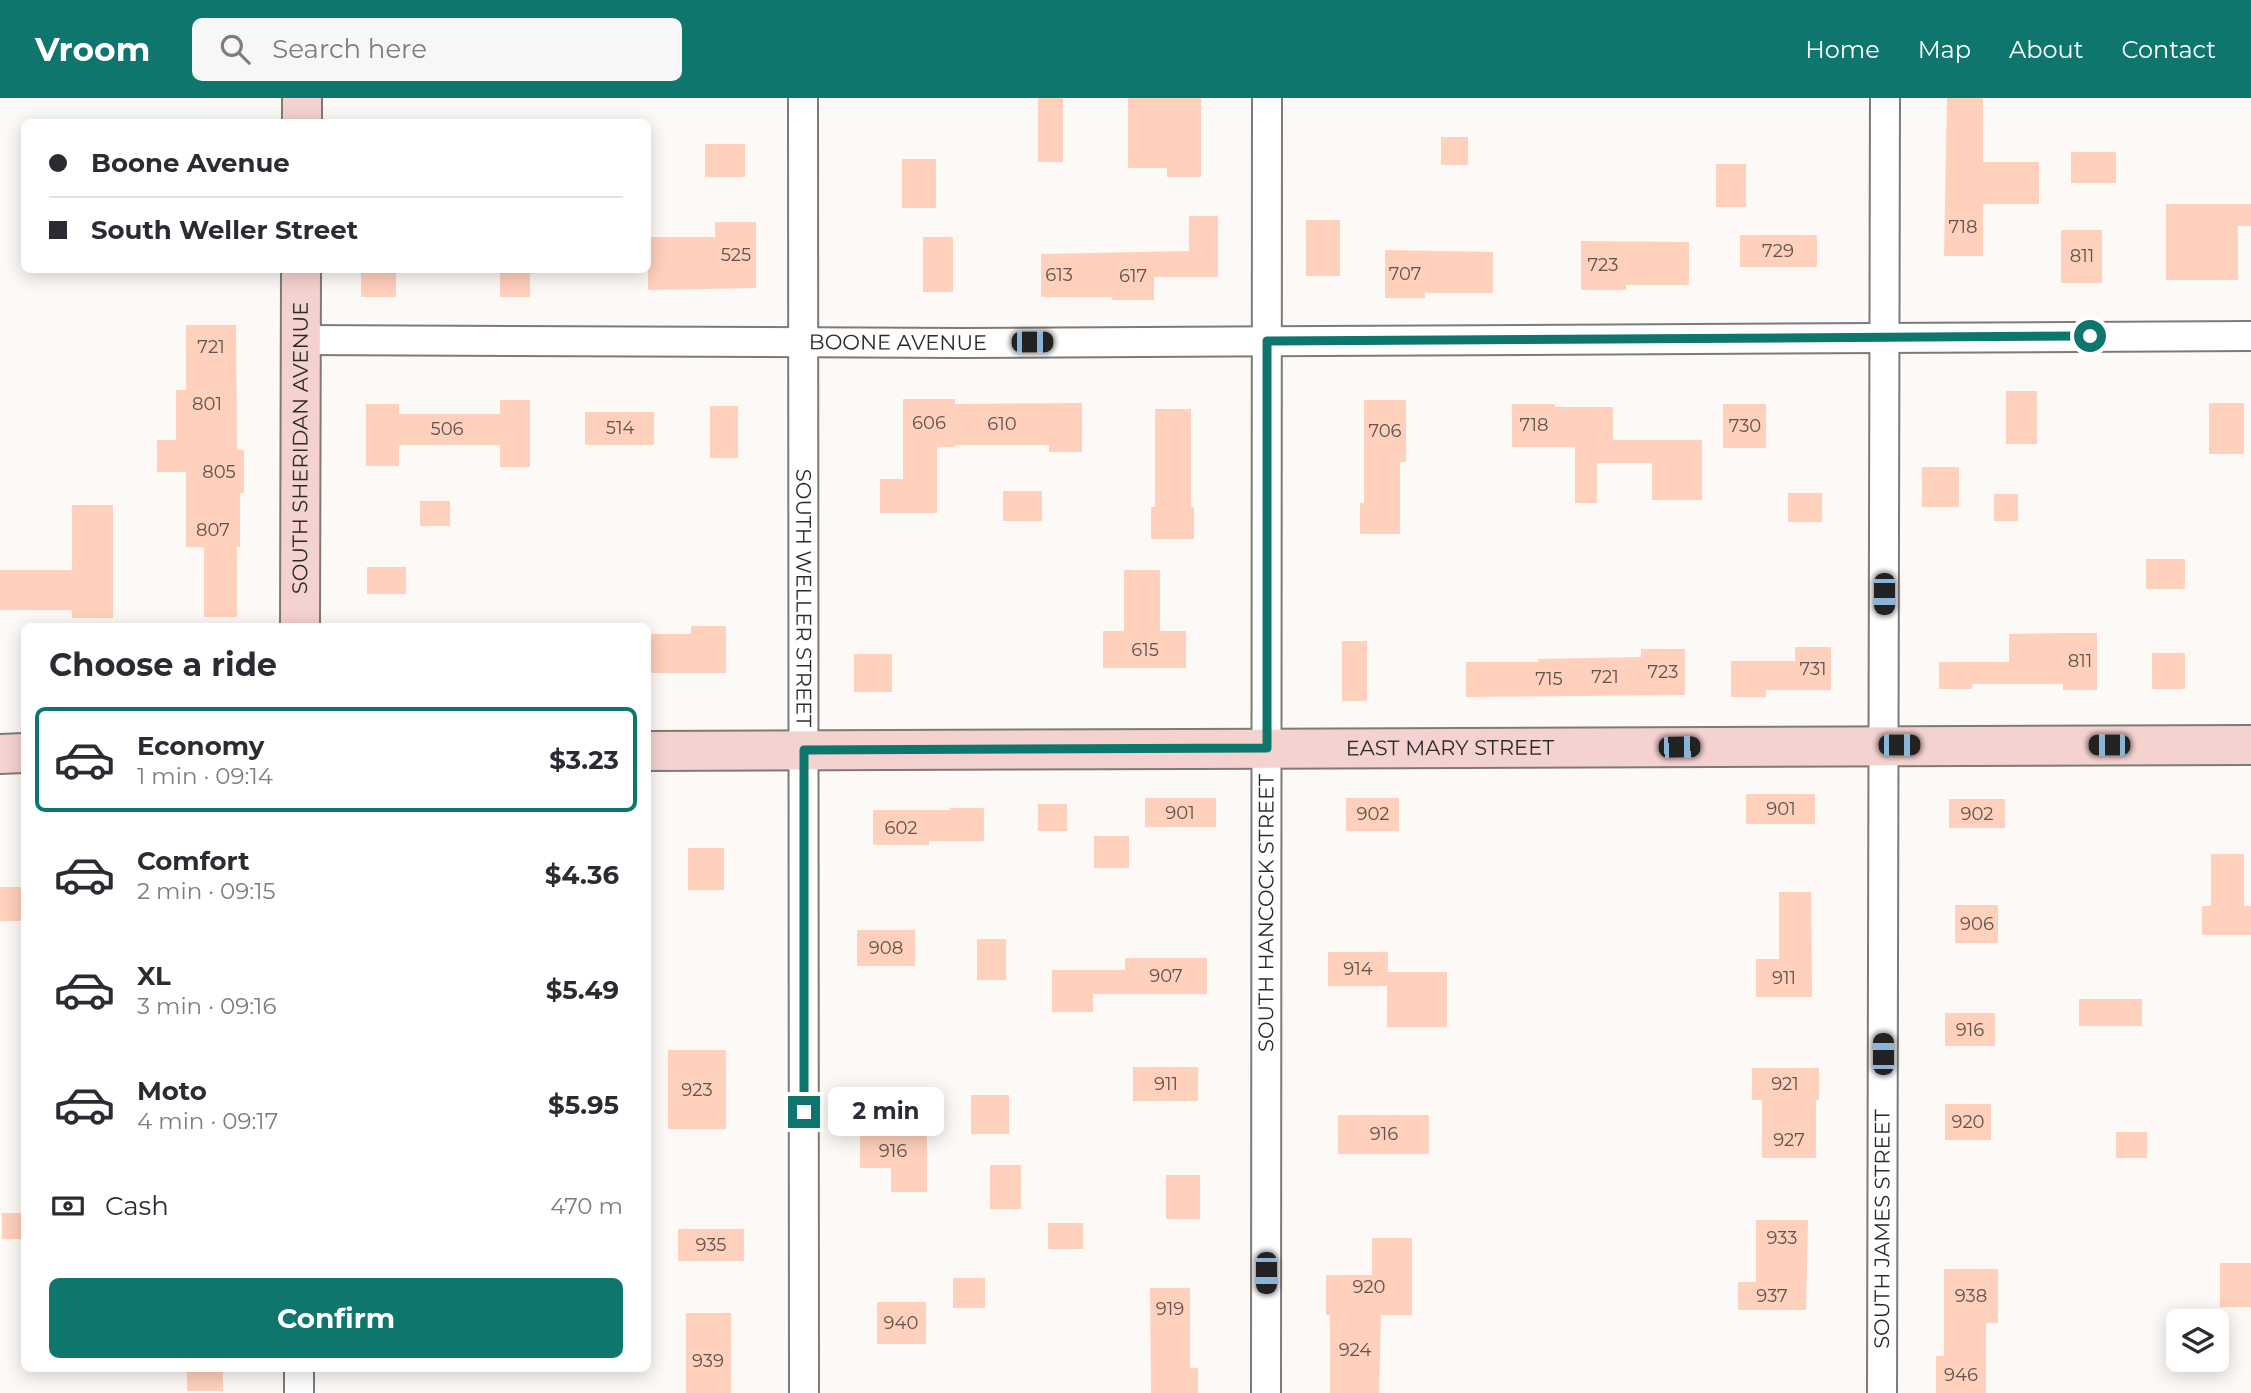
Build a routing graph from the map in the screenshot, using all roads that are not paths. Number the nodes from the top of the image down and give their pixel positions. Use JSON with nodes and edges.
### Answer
{"nodes":[{"id":1,"x":302,"y":98,"type":"edge"},
{"id":2,"x":803,"y":98,"type":"edge"},
{"id":3,"x":1267,"y":98,"type":"edge"},
{"id":4,"x":1885,"y":98,"type":"edge"},
{"id":5,"x":302,"y":119,"type":"edge"},
{"id":6,"x":301,"y":273,"type":"edge"},
{"id":7,"x":2251,"y":336,"type":"edge"},
{"id":8,"x":1884,"y":337,"type":"junction"},
{"id":9,"x":301,"y":340,"type":"junction"},
{"id":10,"x":1267,"y":341,"type":"junction"},
{"id":11,"x":803,"y":342,"type":"junction"},
{"id":12,"x":300,"y":623,"type":"edge"},
{"id":13,"x":1884,"y":745,"type":"junction"},
{"id":14,"x":2251,"y":745,"type":"edge"},
{"id":15,"x":1267,"y":748,"type":"junction"},
{"id":16,"x":804,"y":750,"type":"junction"},
{"id":17,"x":651,"y":751,"type":"edge"},
{"id":18,"x":0,"y":754,"type":"edge"},
{"id":19,"x":21,"y":754,"type":"edge"},
{"id":20,"x":299,"y":1372,"type":"edge"},
{"id":21,"x":299,"y":1393,"type":"edge"},
{"id":22,"x":804,"y":1393,"type":"edge"},
{"id":23,"x":1266,"y":1393,"type":"edge"},
{"id":24,"x":1882,"y":1393,"type":"edge"}],
"edges":[{"from":1,"to":5,"type":"main road"},
{"from":2,"to":11,"type":"street","name":"SOUTH WELLER STREET"},
{"from":3,"to":10,"type":"street","name":"SOUTH HANCOCK STREET"},
{"from":4,"to":8,"type":"street","name":"SOUTH JAMES STREET"},
{"from":6,"to":9,"type":"main road","name":"SOUTH SHERIDAN AVENUE"},
{"from":7,"to":8,"type":"street","name":"BOONE AVENUE"},
{"from":8,"to":10,"type":"street","name":"BOONE AVENUE"},
{"from":8,"to":13,"type":"street","name":"SOUTH JAMES STREET"},
{"from":9,"to":11,"type":"street","name":"BOONE AVENUE"},
{"from":9,"to":12,"type":"main road","name":"SOUTH SHERIDAN AVENUE"},
{"from":10,"to":11,"type":"street","name":"BOONE AVENUE"},
{"from":10,"to":15,"type":"street","name":"SOUTH HANCOCK STREET"},
{"from":11,"to":16,"type":"street","name":"SOUTH WELLER STREET"},
{"from":13,"to":14,"type":"main road","name":"EAST MARY STREET"},
{"from":13,"to":15,"type":"main road","name":"EAST MARY STREET"},
{"from":13,"to":24,"type":"street","name":"SOUTH JAMES STREET"},
{"from":15,"to":16,"type":"main road","name":"EAST MARY STREET"},
{"from":15,"to":23,"type":"street","name":"SOUTH HANCOCK STREET"},
{"from":16,"to":17,"type":"main road","name":"EAST MARY STREET"},
{"from":16,"to":22,"type":"street","name":"SOUTH WELLER STREET"},
{"from":18,"to":19,"type":"main road"},
{"from":20,"to":21,"type":"street"}]}
